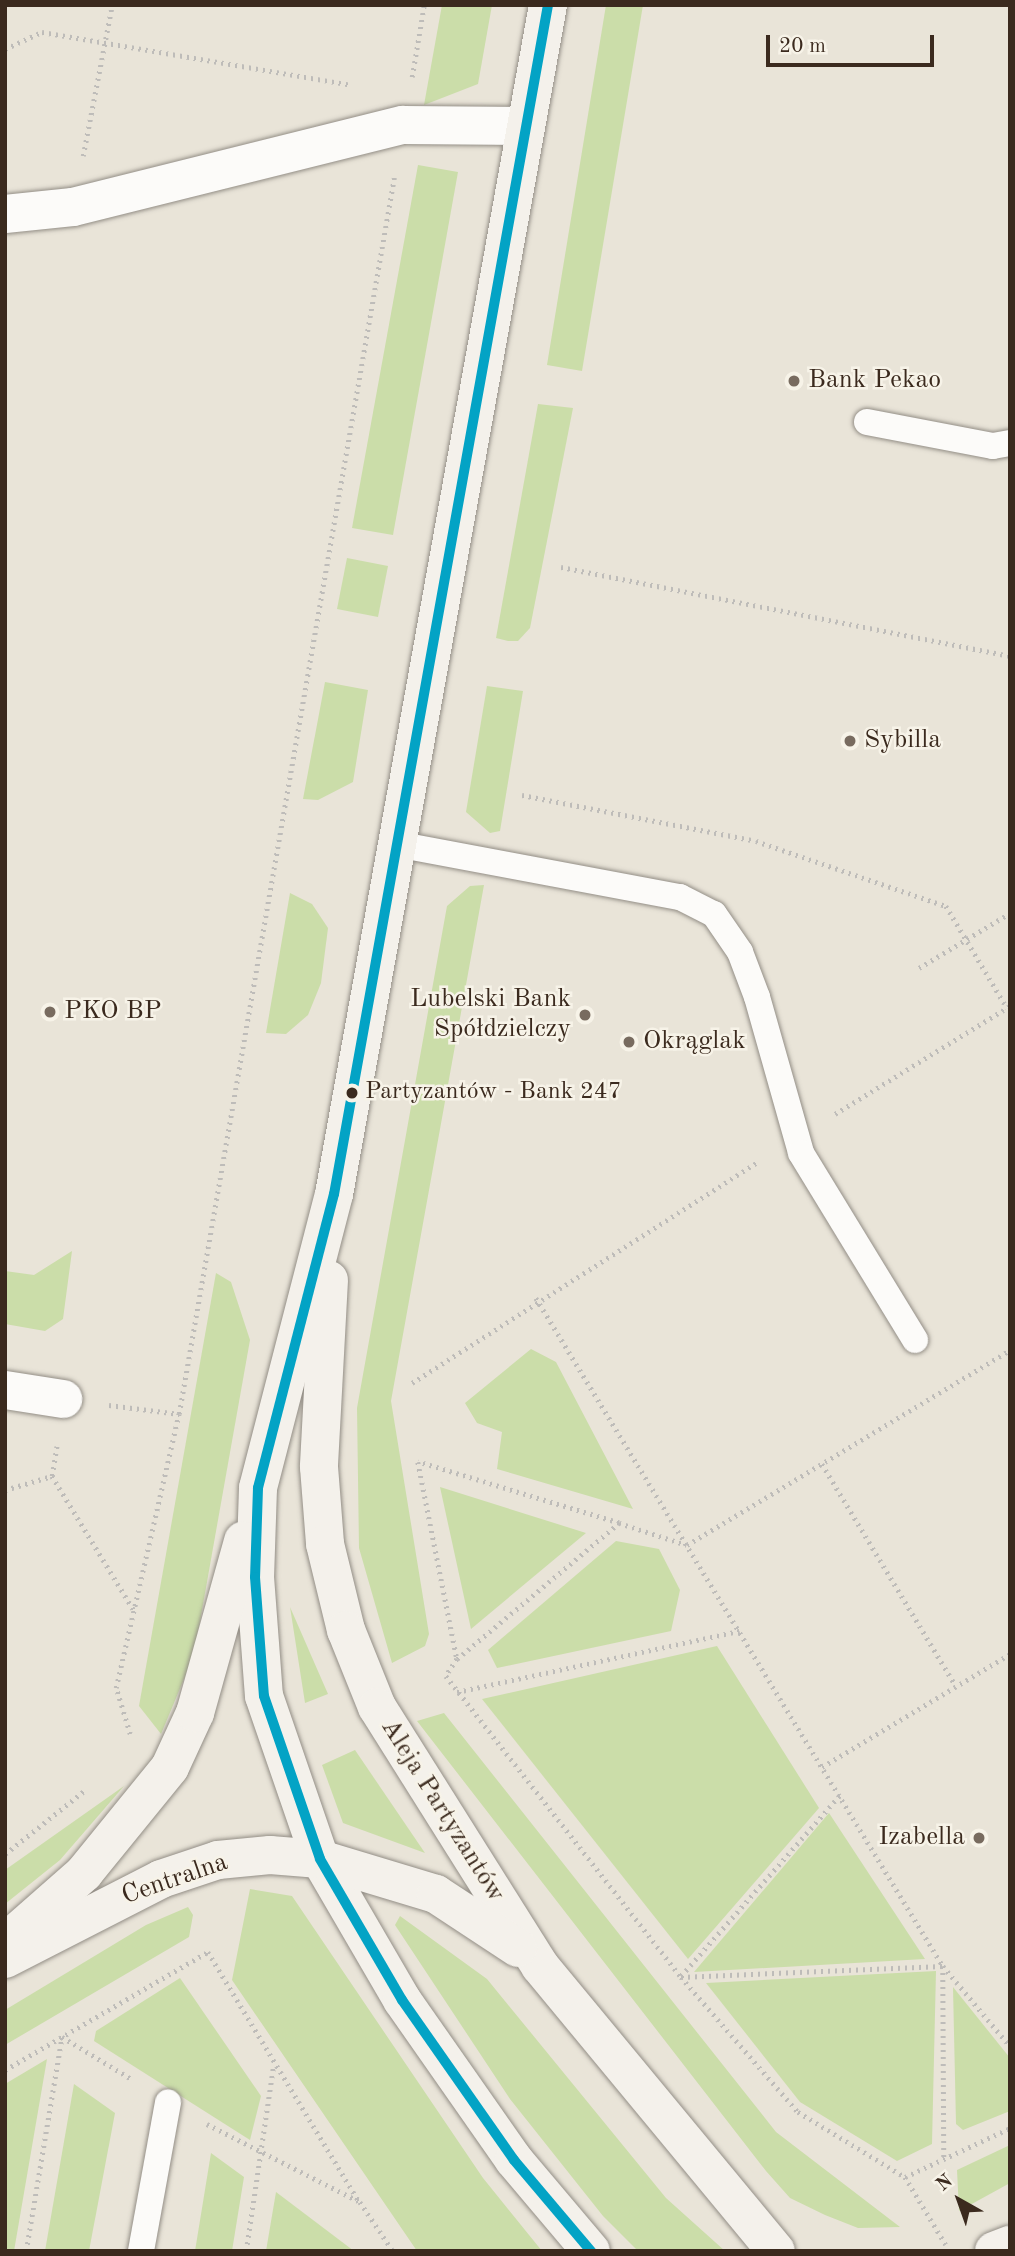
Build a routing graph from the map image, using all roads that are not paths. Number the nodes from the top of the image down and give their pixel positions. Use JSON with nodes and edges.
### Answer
{"nodes":[{"id":1,"x":548,"y":5,"type":"edge"},
{"id":2,"x":526,"y":126,"type":"junction"},
{"id":3,"x":5,"y":214,"type":"edge"},
{"id":4,"x":867,"y":422,"type":"dead end"},
{"id":5,"x":1010,"y":443,"type":"edge"},
{"id":6,"x":396,"y":844,"type":"junction"},
{"id":7,"x":334,"y":1194,"type":"junction"},
{"id":8,"x":915,"y":1340,"type":"dead end"},
{"id":9,"x":5,"y":1390,"type":"edge"},
{"id":10,"x":63,"y":1399,"type":"road end"},
{"id":11,"x":258,"y":1488,"type":"junction"},
{"id":12,"x":320,"y":1859,"type":"junction"},
{"id":13,"x":5,"y":1942,"type":"edge"},
{"id":14,"x":5,"y":1959,"type":"edge"},
{"id":15,"x":540,"y":1966,"type":"junction"},
{"id":16,"x":168,"y":2102,"type":"dead end"},
{"id":17,"x":1010,"y":2245,"type":"edge"},
{"id":18,"x":775,"y":2248,"type":"edge"},
{"id":19,"x":141,"y":2251,"type":"edge"},
{"id":20,"x":591,"y":2251,"type":"edge"},
{"id":21,"x":994,"y":2251,"type":"edge"}],
"edges":[{"from":1,"to":2,"type":"main road","name":"Aleja Partyzantów"},
{"from":2,"to":3,"type":"street"},
{"from":2,"to":6,"type":"main road","name":"Aleja Partyzantów"},
{"from":4,"to":5,"type":"lane"},
{"from":6,"to":7,"type":"main road","name":"Aleja Partyzantów"},
{"from":6,"to":8,"type":"lane"},
{"from":7,"to":11,"type":"main road","name":"Aleja Partyzantów"},
{"from":7,"to":15,"type":"main road","name":"Aleja Partyzantów"},
{"from":9,"to":10,"type":"street"},
{"from":11,"to":12,"type":"main road","name":"Aleja Partyzantów"},
{"from":11,"to":13,"type":"main road"},
{"from":12,"to":14,"type":"main road","name":"Centralna"},
{"from":12,"to":15,"type":"main road","name":"Centralna"},
{"from":12,"to":20,"type":"main road","name":"Aleja Partyzantów"},
{"from":15,"to":18,"type":"main road"},
{"from":16,"to":19,"type":"lane"},
{"from":17,"to":21,"type":"main road"}]}
